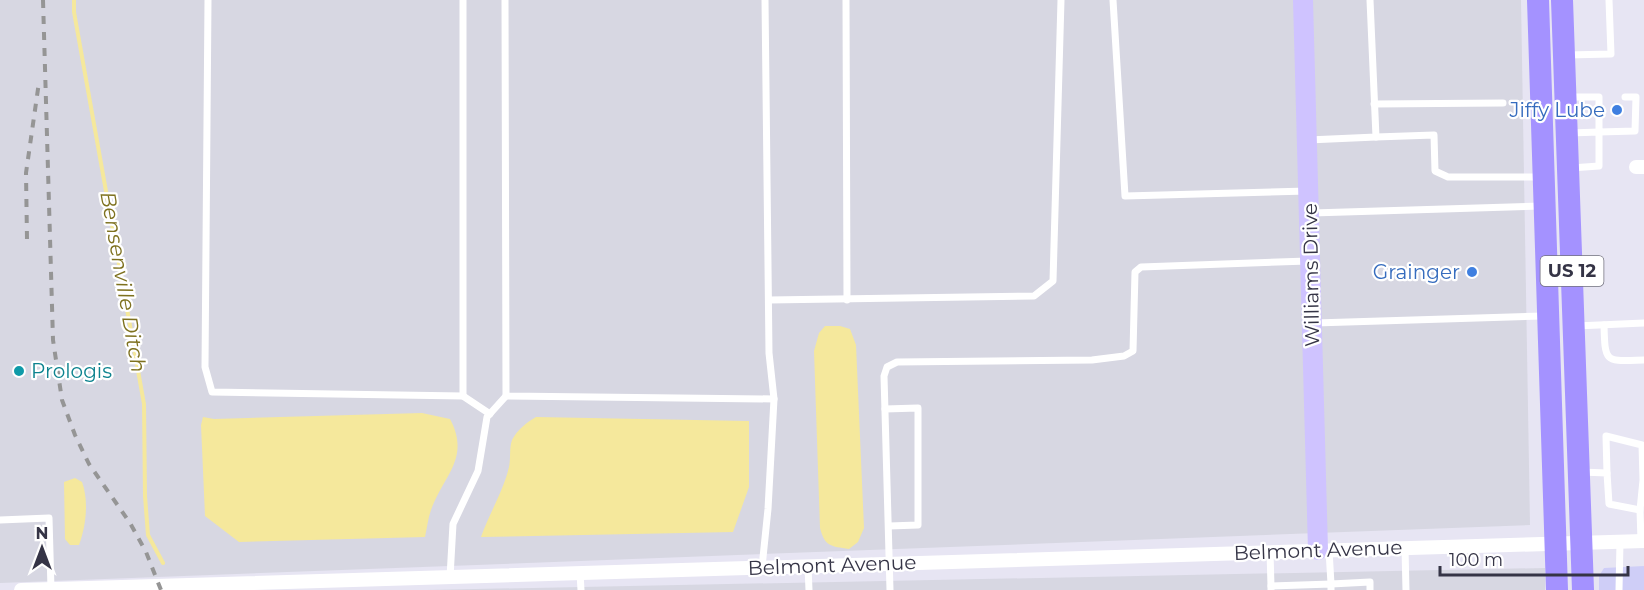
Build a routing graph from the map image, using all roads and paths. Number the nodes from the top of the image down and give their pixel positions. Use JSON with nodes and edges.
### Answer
{"nodes":[{"id":1,"x":208,"y":0,"type":"edge"},
{"id":2,"x":463,"y":0,"type":"edge"},
{"id":3,"x":505,"y":0,"type":"edge"},
{"id":4,"x":765,"y":0,"type":"edge"},
{"id":5,"x":846,"y":0,"type":"edge"},
{"id":6,"x":1061,"y":0,"type":"edge"},
{"id":7,"x":1113,"y":0,"type":"edge"},
{"id":8,"x":1304,"y":0,"type":"edge"},
{"id":9,"x":1370,"y":0,"type":"edge"},
{"id":10,"x":1538,"y":0,"type":"edge"},
{"id":11,"x":1562,"y":0,"type":"edge"},
{"id":12,"x":1609,"y":0,"type":"edge"},
{"id":13,"x":1564,"y":56,"type":"junction"},
{"id":14,"x":1566,"y":97,"type":"junction"},
{"id":15,"x":1625,"y":97,"type":"dead end"},
{"id":16,"x":1599,"y":98,"type":"junction"},
{"id":17,"x":1608,"y":98,"type":"dead end"},
{"id":18,"x":1503,"y":103,"type":"dead end"},
{"id":19,"x":1374,"y":104,"type":"junction"},
{"id":20,"x":1599,"y":132,"type":"junction"},
{"id":21,"x":1567,"y":133,"type":"junction"},
{"id":22,"x":1376,"y":137,"type":"junction"},
{"id":23,"x":1308,"y":140,"type":"junction"},
{"id":24,"x":1568,"y":168,"type":"junction"},
{"id":25,"x":1543,"y":177,"type":"junction"},
{"id":26,"x":1309,"y":191,"type":"junction"},
{"id":27,"x":1544,"y":206,"type":"junction"},
{"id":28,"x":1310,"y":213,"type":"junction"},
{"id":29,"x":1311,"y":261,"type":"junction"},
{"id":30,"x":769,"y":300,"type":"junction"},
{"id":31,"x":847,"y":300,"type":"junction"},
{"id":32,"x":1548,"y":315,"type":"junction"},
{"id":33,"x":1312,"y":323,"type":"junction"},
{"id":34,"x":1644,"y":323,"type":"edge"},
{"id":35,"x":1604,"y":325,"type":"junction"},
{"id":36,"x":1574,"y":326,"type":"junction"},
{"id":37,"x":1644,"y":360,"type":"edge"},
{"id":38,"x":463,"y":396,"type":"junction"},
{"id":39,"x":506,"y":396,"type":"junction"},
{"id":40,"x":774,"y":399,"type":"junction"},
{"id":41,"x":885,"y":409,"type":"junction"},
{"id":42,"x":490,"y":414,"type":"junction"},
{"id":43,"x":1579,"y":472,"type":"junction"},
{"id":44,"x":1607,"y":473,"type":"junction"},
{"id":45,"x":1640,"y":510,"type":"junction"},
{"id":46,"x":0,"y":520,"type":"edge"},
{"id":47,"x":889,"y":526,"type":"junction"},
{"id":48,"x":1642,"y":541,"type":"edge"},
{"id":49,"x":1620,"y":542,"type":"junction"},
{"id":50,"x":1556,"y":543,"type":"junction"},
{"id":51,"x":1582,"y":543,"type":"junction"},
{"id":52,"x":1404,"y":548,"type":"junction"},
{"id":53,"x":1323,"y":550,"type":"junction"},
{"id":54,"x":1270,"y":552,"type":"junction"},
{"id":55,"x":890,"y":564,"type":"junction"},
{"id":56,"x":808,"y":566,"type":"junction"},
{"id":57,"x":762,"y":567,"type":"junction"},
{"id":58,"x":580,"y":573,"type":"junction"},
{"id":59,"x":450,"y":583,"type":"edge"},
{"id":60,"x":411,"y":584,"type":"edge"},
{"id":61,"x":218,"y":587,"type":"edge"},
{"id":62,"x":1331,"y":587,"type":"edge"},
{"id":63,"x":1271,"y":588,"type":"edge"},
{"id":64,"x":21,"y":590,"type":"edge"},
{"id":65,"x":51,"y":590,"type":"edge"},
{"id":66,"x":581,"y":590,"type":"edge"},
{"id":67,"x":809,"y":590,"type":"edge"},
{"id":68,"x":890,"y":590,"type":"edge"},
{"id":69,"x":1370,"y":590,"type":"edge"},
{"id":70,"x":1406,"y":590,"type":"edge"},
{"id":71,"x":1557,"y":590,"type":"edge"},
{"id":72,"x":1583,"y":590,"type":"edge"},
{"id":73,"x":1618,"y":590,"type":"edge"}],
"edges":[{"from":1,"to":38,"type":"lane"},
{"from":2,"to":38,"type":"lane"},
{"from":3,"to":39,"type":"lane"},
{"from":4,"to":30,"type":"lane"},
{"from":5,"to":31,"type":"lane"},
{"from":6,"to":31,"type":"lane"},
{"from":7,"to":26,"type":"lane"},
{"from":8,"to":23,"type":"main road","name":"Williams Drive"},
{"from":9,"to":19,"type":"lane"},
{"from":10,"to":25,"type":"main road","number":"US 12"},
{"from":11,"to":13,"type":"main road","number":"US 12"},
{"from":12,"to":13,"type":"lane"},
{"from":13,"to":14,"type":"main road","number":"US 12"},
{"from":14,"to":16,"type":"lane"},
{"from":14,"to":21,"type":"main road","number":"US 12"},
{"from":15,"to":20,"type":"lane"},
{"from":16,"to":17,"type":"lane"},
{"from":16,"to":20,"type":"lane"},
{"from":18,"to":19,"type":"lane"},
{"from":19,"to":22,"type":"lane"},
{"from":20,"to":21,"type":"lane"},
{"from":20,"to":24,"type":"lane"},
{"from":21,"to":24,"type":"main road","number":"US 12"},
{"from":22,"to":23,"type":"lane"},
{"from":22,"to":25,"type":"lane"},
{"from":23,"to":26,"type":"main road","name":"Williams Drive"},
{"from":24,"to":36,"type":"main road","number":"US 12"},
{"from":25,"to":27,"type":"main road","number":"US 12"},
{"from":26,"to":28,"type":"main road","name":"Williams Drive"},
{"from":27,"to":28,"type":"lane"},
{"from":27,"to":32,"type":"main road","number":"US 12"},
{"from":28,"to":29,"type":"main road","name":"Williams Drive"},
{"from":29,"to":33,"type":"main road","name":"Williams Drive"},
{"from":29,"to":41,"type":"lane"},
{"from":30,"to":31,"type":"lane"},
{"from":30,"to":40,"type":"lane"},
{"from":32,"to":33,"type":"lane"},
{"from":32,"to":50,"type":"main road","number":"US 12"},
{"from":33,"to":53,"type":"main road","name":"Williams Drive"},
{"from":34,"to":35,"type":"lane"},
{"from":35,"to":36,"type":"lane"},
{"from":35,"to":37,"type":"lane"},
{"from":36,"to":43,"type":"main road","number":"US 12"},
{"from":38,"to":42,"type":"lane"},
{"from":39,"to":40,"type":"lane"},
{"from":39,"to":42,"type":"lane"},
{"from":40,"to":57,"type":"lane"},
{"from":41,"to":47,"type":"lane"},
{"from":41,"to":47,"type":"lane"},
{"from":42,"to":59,"type":"lane"},
{"from":43,"to":44,"type":"lane"},
{"from":43,"to":51,"type":"main road","number":"US 12"},
{"from":44,"to":45,"type":"lane"},
{"from":44,"to":45,"type":"lane"},
{"from":45,"to":48,"type":"lane"},
{"from":46,"to":65,"type":"lane"},
{"from":47,"to":55,"type":"lane"},
{"from":48,"to":49,"type":"street","name":"Belmont Avenue"},
{"from":49,"to":51,"type":"street","name":"Belmont Avenue"},
{"from":49,"to":73,"type":"lane"},
{"from":50,"to":51,"type":"street","name":"Belmont Avenue"},
{"from":50,"to":52,"type":"street","name":"Belmont Avenue"},
{"from":50,"to":71,"type":"main road","number":"US 12"},
{"from":51,"to":72,"type":"main road","number":"US 12"},
{"from":52,"to":53,"type":"street","name":"Belmont Avenue"},
{"from":52,"to":70,"type":"lane"},
{"from":53,"to":54,"type":"street","name":"Belmont Avenue"},
{"from":53,"to":62,"type":"lane"},
{"from":54,"to":55,"type":"street","name":"Belmont Avenue"},
{"from":54,"to":63,"type":"lane"},
{"from":55,"to":56,"type":"street","name":"Belmont Avenue"},
{"from":55,"to":68,"type":"lane"},
{"from":56,"to":57,"type":"street","name":"Belmont Avenue"},
{"from":56,"to":67,"type":"lane"},
{"from":57,"to":58,"type":"street","name":"Belmont Avenue"},
{"from":58,"to":59,"type":"street","name":"Belmont Avenue"},
{"from":58,"to":66,"type":"lane"},
{"from":59,"to":60,"type":"street","name":"Belmont Avenue"},
{"from":60,"to":61,"type":"street","name":"Belmont Avenue"},
{"from":61,"to":65,"type":"street","name":"Belmont Avenue"},
{"from":62,"to":63,"type":"lane"},
{"from":62,"to":69,"type":"lane"},
{"from":64,"to":65,"type":"street","name":"Belmont Avenue"}]}
